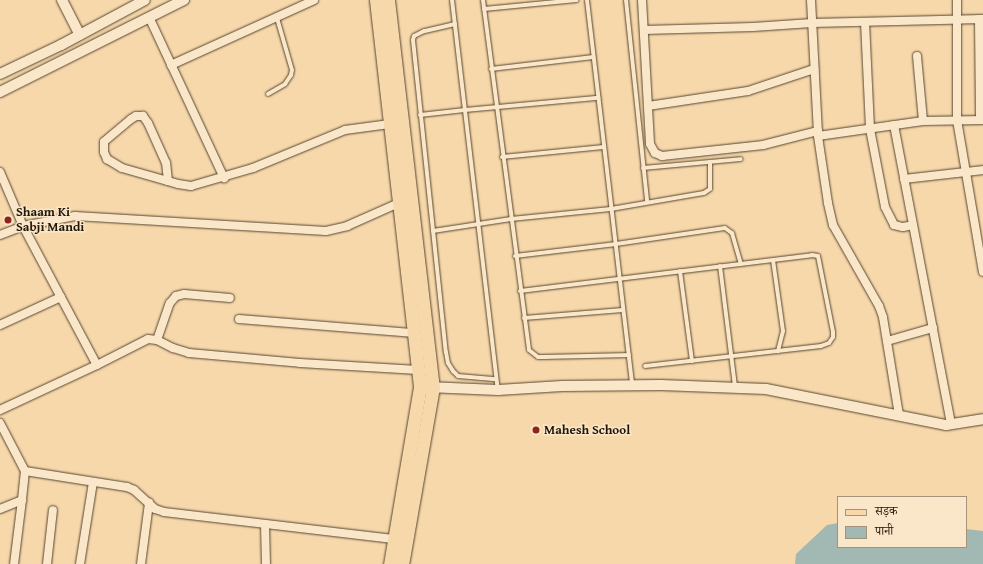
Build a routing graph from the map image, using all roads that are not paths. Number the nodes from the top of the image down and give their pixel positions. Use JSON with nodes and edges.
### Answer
{"nodes":[{"id":1,"x":62,"y":0,"type":"edge"},
{"id":2,"x":145,"y":0,"type":"edge"},
{"id":3,"x":184,"y":0,"type":"edge"},
{"id":4,"x":314,"y":0,"type":"edge"},
{"id":5,"x":376,"y":0,"type":"edge"},
{"id":6,"x":388,"y":0,"type":"edge"},
{"id":7,"x":452,"y":0,"type":"edge"},
{"id":8,"x":483,"y":0,"type":"edge"},
{"id":9,"x":577,"y":0,"type":"edge"},
{"id":10,"x":587,"y":0,"type":"edge"},
{"id":11,"x":626,"y":0,"type":"edge"},
{"id":12,"x":642,"y":0,"type":"edge"},
{"id":13,"x":811,"y":0,"type":"edge"},
{"id":14,"x":957,"y":0,"type":"edge"},
{"id":15,"x":484,"y":9,"type":"junction"},
{"id":16,"x":149,"y":18,"type":"junction"},
{"id":17,"x":277,"y":18,"type":"junction"},
{"id":18,"x":957,"y":19,"type":"junction"},
{"id":19,"x":981,"y":19,"type":"edge"},
{"id":20,"x":864,"y":22,"type":"junction"},
{"id":21,"x":812,"y":23,"type":"junction"},
{"id":22,"x":455,"y":24,"type":"junction"},
{"id":23,"x":644,"y":30,"type":"junction"},
{"id":24,"x":80,"y":35,"type":"junction"},
{"id":25,"x":917,"y":56,"type":"dead end"},
{"id":26,"x":594,"y":57,"type":"junction"},
{"id":27,"x":171,"y":65,"type":"junction"},
{"id":28,"x":491,"y":69,"type":"junction"},
{"id":29,"x":814,"y":69,"type":"junction"},
{"id":30,"x":0,"y":74,"type":"edge"},
{"id":31,"x":0,"y":92,"type":"edge"},
{"id":32,"x":268,"y":94,"type":"dead end"},
{"id":33,"x":598,"y":98,"type":"junction"},
{"id":34,"x":648,"y":106,"type":"junction"},
{"id":35,"x":496,"y":107,"type":"junction"},
{"id":36,"x":465,"y":110,"type":"junction"},
{"id":37,"x":420,"y":116,"type":"junction"},
{"id":38,"x":957,"y":120,"type":"junction"},
{"id":39,"x":982,"y":120,"type":"edge"},
{"id":40,"x":924,"y":121,"type":"junction"},
{"id":41,"x":390,"y":124,"type":"junction"},
{"id":42,"x":894,"y":125,"type":"junction"},
{"id":43,"x":870,"y":129,"type":"junction"},
{"id":44,"x":818,"y":133,"type":"junction"},
{"id":45,"x":604,"y":147,"type":"junction"},
{"id":46,"x":502,"y":157,"type":"junction"},
{"id":47,"x":740,"y":159,"type":"dead end"},
{"id":48,"x":710,"y":162,"type":"junction"},
{"id":49,"x":643,"y":168,"type":"junction"},
{"id":50,"x":983,"y":170,"type":"edge"},
{"id":51,"x":0,"y":172,"type":"edge"},
{"id":52,"x":966,"y":172,"type":"junction"},
{"id":53,"x":224,"y":178,"type":"junction"},
{"id":54,"x":904,"y":179,"type":"junction"},
{"id":55,"x":168,"y":181,"type":"junction"},
{"id":56,"x":647,"y":201,"type":"junction"},
{"id":57,"x":399,"y":203,"type":"junction"},
{"id":58,"x":611,"y":208,"type":"junction"},
{"id":59,"x":511,"y":219,"type":"junction"},
{"id":60,"x":478,"y":225,"type":"junction"},
{"id":61,"x":913,"y":225,"type":"junction"},
{"id":62,"x":23,"y":226,"type":"junction"},
{"id":63,"x":433,"y":231,"type":"junction"},
{"id":64,"x":980,"y":233,"type":"edge"},
{"id":65,"x":0,"y":235,"type":"edge"},
{"id":66,"x":616,"y":244,"type":"junction"},
{"id":67,"x":516,"y":256,"type":"junction"},
{"id":68,"x":773,"y":260,"type":"junction"},
{"id":69,"x":741,"y":264,"type":"junction"},
{"id":70,"x":720,"y":266,"type":"junction"},
{"id":71,"x":680,"y":272,"type":"junction"},
{"id":72,"x":983,"y":272,"type":"edge"},
{"id":73,"x":620,"y":279,"type":"junction"},
{"id":74,"x":520,"y":291,"type":"junction"},
{"id":75,"x":61,"y":297,"type":"junction"},
{"id":76,"x":230,"y":298,"type":"dead end"},
{"id":77,"x":623,"y":310,"type":"junction"},
{"id":78,"x":524,"y":318,"type":"junction"},
{"id":79,"x":239,"y":319,"type":"dead end"},
{"id":80,"x":0,"y":325,"type":"edge"},
{"id":81,"x":933,"y":328,"type":"junction"},
{"id":82,"x":414,"y":333,"type":"junction"},
{"id":83,"x":157,"y":340,"type":"junction"},
{"id":84,"x":887,"y":341,"type":"junction"},
{"id":85,"x":778,"y":351,"type":"junction"},
{"id":86,"x":629,"y":355,"type":"junction"},
{"id":87,"x":732,"y":356,"type":"junction"},
{"id":88,"x":692,"y":360,"type":"junction"},
{"id":89,"x":97,"y":365,"type":"junction"},
{"id":90,"x":645,"y":366,"type":"dead end"},
{"id":91,"x":418,"y":370,"type":"junction"},
{"id":92,"x":496,"y":379,"type":"junction"},
{"id":93,"x":632,"y":385,"type":"junction"},
{"id":94,"x":426,"y":387,"type":"junction"},
{"id":95,"x":735,"y":388,"type":"junction"},
{"id":96,"x":498,"y":390,"type":"junction"},
{"id":97,"x":0,"y":410,"type":"edge"},
{"id":98,"x":899,"y":415,"type":"junction"},
{"id":99,"x":983,"y":419,"type":"edge"},
{"id":100,"x":0,"y":423,"type":"edge"},
{"id":101,"x":951,"y":424,"type":"junction"},
{"id":102,"x":25,"y":471,"type":"junction"},
{"id":103,"x":93,"y":482,"type":"junction"},
{"id":104,"x":22,"y":500,"type":"junction"},
{"id":105,"x":149,"y":504,"type":"junction"},
{"id":106,"x":0,"y":509,"type":"edge"},
{"id":107,"x":53,"y":510,"type":"dead end"},
{"id":108,"x":265,"y":524,"type":"junction"},
{"id":109,"x":395,"y":539,"type":"junction"},
{"id":110,"x":14,"y":564,"type":"edge"},
{"id":111,"x":47,"y":564,"type":"edge"},
{"id":112,"x":80,"y":564,"type":"edge"},
{"id":113,"x":141,"y":564,"type":"edge"},
{"id":114,"x":266,"y":564,"type":"edge"},
{"id":115,"x":390,"y":564,"type":"edge"},
{"id":116,"x":402,"y":564,"type":"edge"}],
"edges":[{"from":1,"to":24,"type":"street"},
{"from":2,"to":24,"type":"street"},
{"from":3,"to":16,"type":"street"},
{"from":4,"to":17,"type":"street"},
{"from":5,"to":41,"type":"main road"},
{"from":6,"to":94,"type":"main road"},
{"from":7,"to":22,"type":"lane"},
{"from":8,"to":15,"type":"lane"},
{"from":9,"to":15,"type":"lane"},
{"from":10,"to":26,"type":"lane"},
{"from":11,"to":49,"type":"lane"},
{"from":12,"to":23,"type":"street"},
{"from":13,"to":21,"type":"street"},
{"from":14,"to":18,"type":"street"},
{"from":15,"to":28,"type":"lane"},
{"from":16,"to":27,"type":"street"},
{"from":16,"to":31,"type":"street"},
{"from":17,"to":27,"type":"street"},
{"from":17,"to":32,"type":"lane"},
{"from":18,"to":19,"type":"street"},
{"from":18,"to":20,"type":"street"},
{"from":18,"to":38,"type":"street"},
{"from":19,"to":39,"type":"street"},
{"from":20,"to":21,"type":"street"},
{"from":20,"to":43,"type":"street"},
{"from":21,"to":23,"type":"street"},
{"from":21,"to":29,"type":"street"},
{"from":22,"to":36,"type":"lane"},
{"from":22,"to":37,"type":"lane"},
{"from":23,"to":34,"type":"street"},
{"from":24,"to":30,"type":"street"},
{"from":25,"to":40,"type":"street"},
{"from":26,"to":28,"type":"lane"},
{"from":26,"to":33,"type":"lane"},
{"from":27,"to":53,"type":"street"},
{"from":28,"to":35,"type":"lane"},
{"from":29,"to":34,"type":"street"},
{"from":29,"to":44,"type":"street"},
{"from":33,"to":35,"type":"lane"},
{"from":33,"to":45,"type":"lane"},
{"from":34,"to":44,"type":"street"},
{"from":35,"to":36,"type":"lane"},
{"from":35,"to":46,"type":"lane"},
{"from":36,"to":37,"type":"lane"},
{"from":36,"to":60,"type":"lane"},
{"from":37,"to":63,"type":"lane"},
{"from":38,"to":39,"type":"street"},
{"from":38,"to":40,"type":"street"},
{"from":38,"to":52,"type":"street"},
{"from":40,"to":42,"type":"street"},
{"from":41,"to":53,"type":"street"},
{"from":41,"to":57,"type":"main road"},
{"from":42,"to":43,"type":"street"},
{"from":42,"to":54,"type":"street"},
{"from":43,"to":44,"type":"street"},
{"from":43,"to":61,"type":"street"},
{"from":44,"to":84,"type":"street"},
{"from":45,"to":46,"type":"lane"},
{"from":45,"to":58,"type":"lane"},
{"from":46,"to":59,"type":"lane"},
{"from":47,"to":48,"type":"lane"},
{"from":48,"to":49,"type":"lane"},
{"from":48,"to":56,"type":"lane"},
{"from":49,"to":56,"type":"lane"},
{"from":50,"to":52,"type":"street"},
{"from":51,"to":62,"type":"street"},
{"from":52,"to":54,"type":"street"},
{"from":52,"to":64,"type":"street"},
{"from":53,"to":55,"type":"street"},
{"from":54,"to":61,"type":"street"},
{"from":55,"to":55,"type":"street"},
{"from":56,"to":58,"type":"lane"},
{"from":57,"to":62,"type":"street"},
{"from":57,"to":82,"type":"main road"},
{"from":58,"to":59,"type":"lane"},
{"from":58,"to":66,"type":"lane"},
{"from":59,"to":60,"type":"lane"},
{"from":59,"to":67,"type":"lane"},
{"from":60,"to":63,"type":"lane"},
{"from":60,"to":92,"type":"lane"},
{"from":61,"to":81,"type":"street"},
{"from":62,"to":65,"type":"street"},
{"from":62,"to":75,"type":"street"},
{"from":63,"to":92,"type":"lane"},
{"from":64,"to":72,"type":"street"},
{"from":66,"to":67,"type":"lane"},
{"from":66,"to":69,"type":"lane"},
{"from":66,"to":73,"type":"lane"},
{"from":67,"to":74,"type":"lane"},
{"from":68,"to":69,"type":"lane"},
{"from":68,"to":85,"type":"lane"},
{"from":68,"to":85,"type":"lane"},
{"from":69,"to":70,"type":"lane"},
{"from":70,"to":71,"type":"lane"},
{"from":70,"to":87,"type":"lane"},
{"from":71,"to":73,"type":"lane"},
{"from":71,"to":88,"type":"lane"},
{"from":73,"to":74,"type":"lane"},
{"from":73,"to":77,"type":"lane"},
{"from":74,"to":78,"type":"lane"},
{"from":75,"to":80,"type":"street"},
{"from":75,"to":89,"type":"street"},
{"from":76,"to":83,"type":"street"},
{"from":77,"to":78,"type":"lane"},
{"from":77,"to":86,"type":"lane"},
{"from":78,"to":86,"type":"lane"},
{"from":79,"to":82,"type":"street"},
{"from":81,"to":84,"type":"street"},
{"from":81,"to":101,"type":"street"},
{"from":82,"to":91,"type":"main road"},
{"from":83,"to":89,"type":"street"},
{"from":83,"to":91,"type":"street"},
{"from":84,"to":98,"type":"street"},
{"from":85,"to":87,"type":"lane"},
{"from":86,"to":93,"type":"lane"},
{"from":87,"to":88,"type":"lane"},
{"from":87,"to":95,"type":"lane"},
{"from":88,"to":90,"type":"lane"},
{"from":89,"to":97,"type":"street"},
{"from":91,"to":94,"type":"main road"},
{"from":92,"to":96,"type":"lane"},
{"from":93,"to":95,"type":"street"},
{"from":93,"to":96,"type":"street"},
{"from":94,"to":96,"type":"street"},
{"from":94,"to":109,"type":"main road"},
{"from":94,"to":116,"type":"main road"},
{"from":95,"to":98,"type":"street"},
{"from":98,"to":101,"type":"street"},
{"from":99,"to":101,"type":"street"},
{"from":100,"to":102,"type":"street"},
{"from":102,"to":103,"type":"street"},
{"from":102,"to":104,"type":"street"},
{"from":103,"to":105,"type":"street"},
{"from":103,"to":112,"type":"street"},
{"from":104,"to":106,"type":"street"},
{"from":104,"to":110,"type":"street"},
{"from":105,"to":108,"type":"street"},
{"from":105,"to":113,"type":"street"},
{"from":107,"to":111,"type":"street"},
{"from":108,"to":109,"type":"street"},
{"from":108,"to":114,"type":"street"},
{"from":109,"to":115,"type":"main road"}]}
